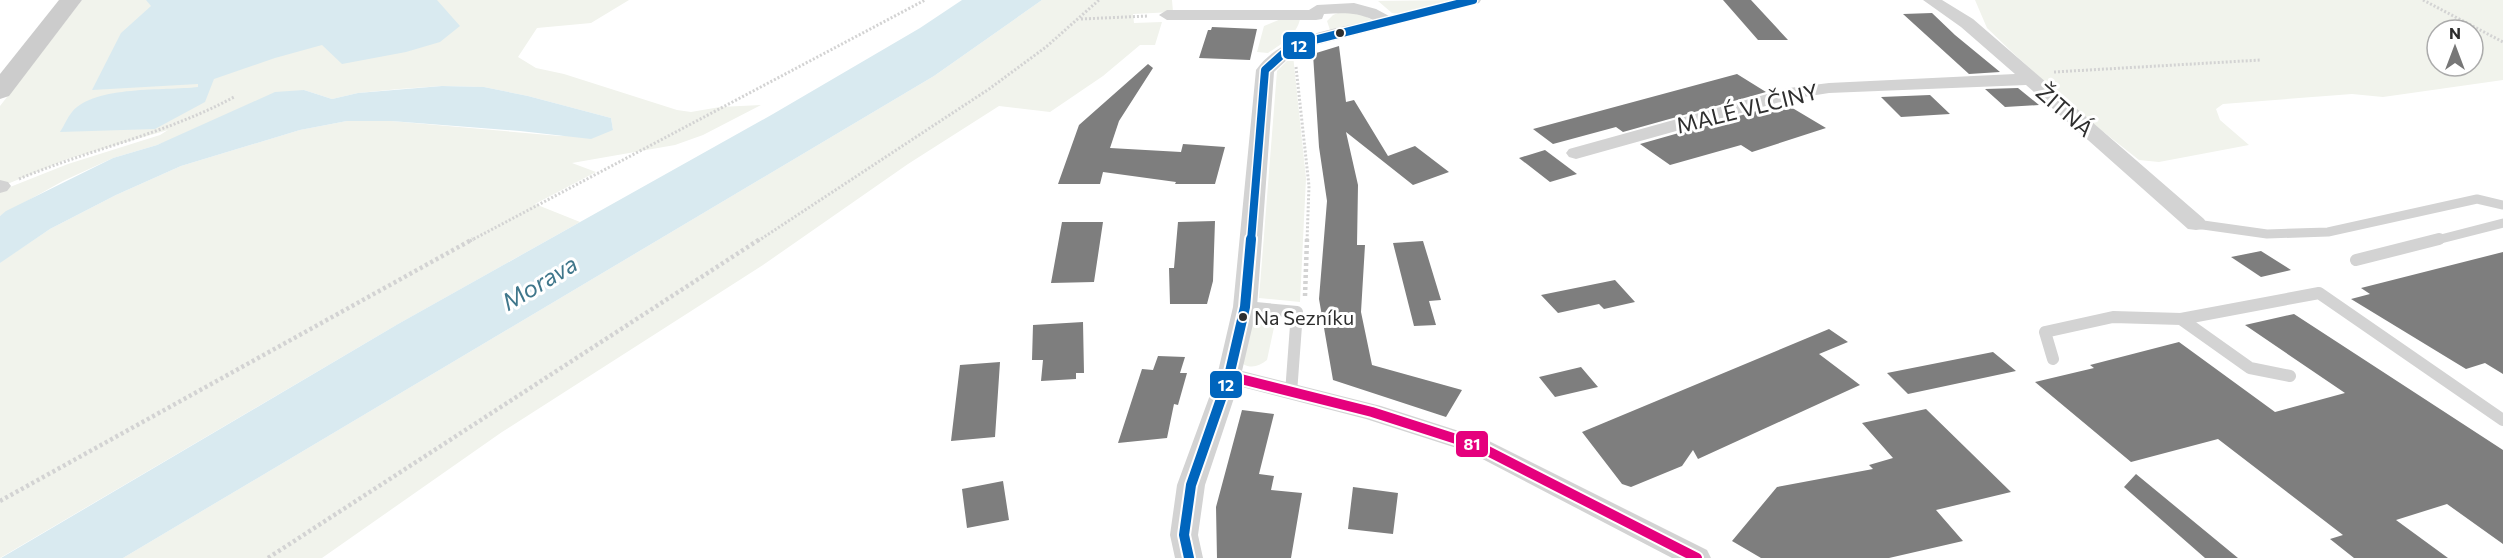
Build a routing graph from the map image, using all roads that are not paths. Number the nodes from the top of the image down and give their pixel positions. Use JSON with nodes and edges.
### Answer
{"nodes":[{"id":1,"x":71,"y":0,"type":"edge"},
{"id":2,"x":1473,"y":0,"type":"edge"},
{"id":3,"x":1931,"y":0,"type":"edge"},
{"id":4,"x":1316,"y":8,"type":"edge"},
{"id":5,"x":1167,"y":15,"type":"road end"},
{"id":6,"x":1388,"y":23,"type":"junction"},
{"id":7,"x":1302,"y":44,"type":"junction"},
{"id":8,"x":2026,"y":77,"type":"junction"},
{"id":9,"x":0,"y":91,"type":"edge"},
{"id":10,"x":1576,"y":153,"type":"dead end"},
{"id":11,"x":2503,"y":205,"type":"edge"},
{"id":12,"x":2503,"y":223,"type":"edge"},
{"id":13,"x":2196,"y":224,"type":"joint"},
{"id":14,"x":2356,"y":260,"type":"dead end"},
{"id":15,"x":1245,"y":307,"type":"junction"},
{"id":16,"x":2181,"y":319,"type":"junction"},
{"id":17,"x":2053,"y":359,"type":"dead end"},
{"id":18,"x":1229,"y":376,"type":"junction"},
{"id":19,"x":2290,"y":376,"type":"dead end"},
{"id":20,"x":1291,"y":393,"type":"junction"},
{"id":21,"x":2503,"y":420,"type":"edge"},
{"id":22,"x":1189,"y":558,"type":"edge"},
{"id":23,"x":1697,"y":558,"type":"edge"}],
"edges":[{"from":1,"to":9,"type":"main road"},
{"from":2,"to":6,"type":"street"},
{"from":3,"to":8,"type":"street","name":"ŽITNÁ"},
{"from":4,"to":5,"type":"street"},
{"from":4,"to":6,"type":"street"},
{"from":4,"to":7,"type":"street"},
{"from":6,"to":7,"type":"street"},
{"from":7,"to":15,"type":"street"},
{"from":8,"to":10,"type":"street","name":"MALÉ VLČINY"},
{"from":8,"to":13,"type":"street","name":"ŽITNÁ"},
{"from":11,"to":13,"type":"lane"},
{"from":12,"to":14,"type":"lane"},
{"from":15,"to":18,"type":"street"},
{"from":15,"to":20,"type":"lane"},
{"from":16,"to":17,"type":"lane"},
{"from":16,"to":19,"type":"lane"},
{"from":16,"to":21,"type":"lane"},
{"from":18,"to":20,"type":"street"},
{"from":18,"to":22,"type":"street"},
{"from":20,"to":23,"type":"street"}]}
